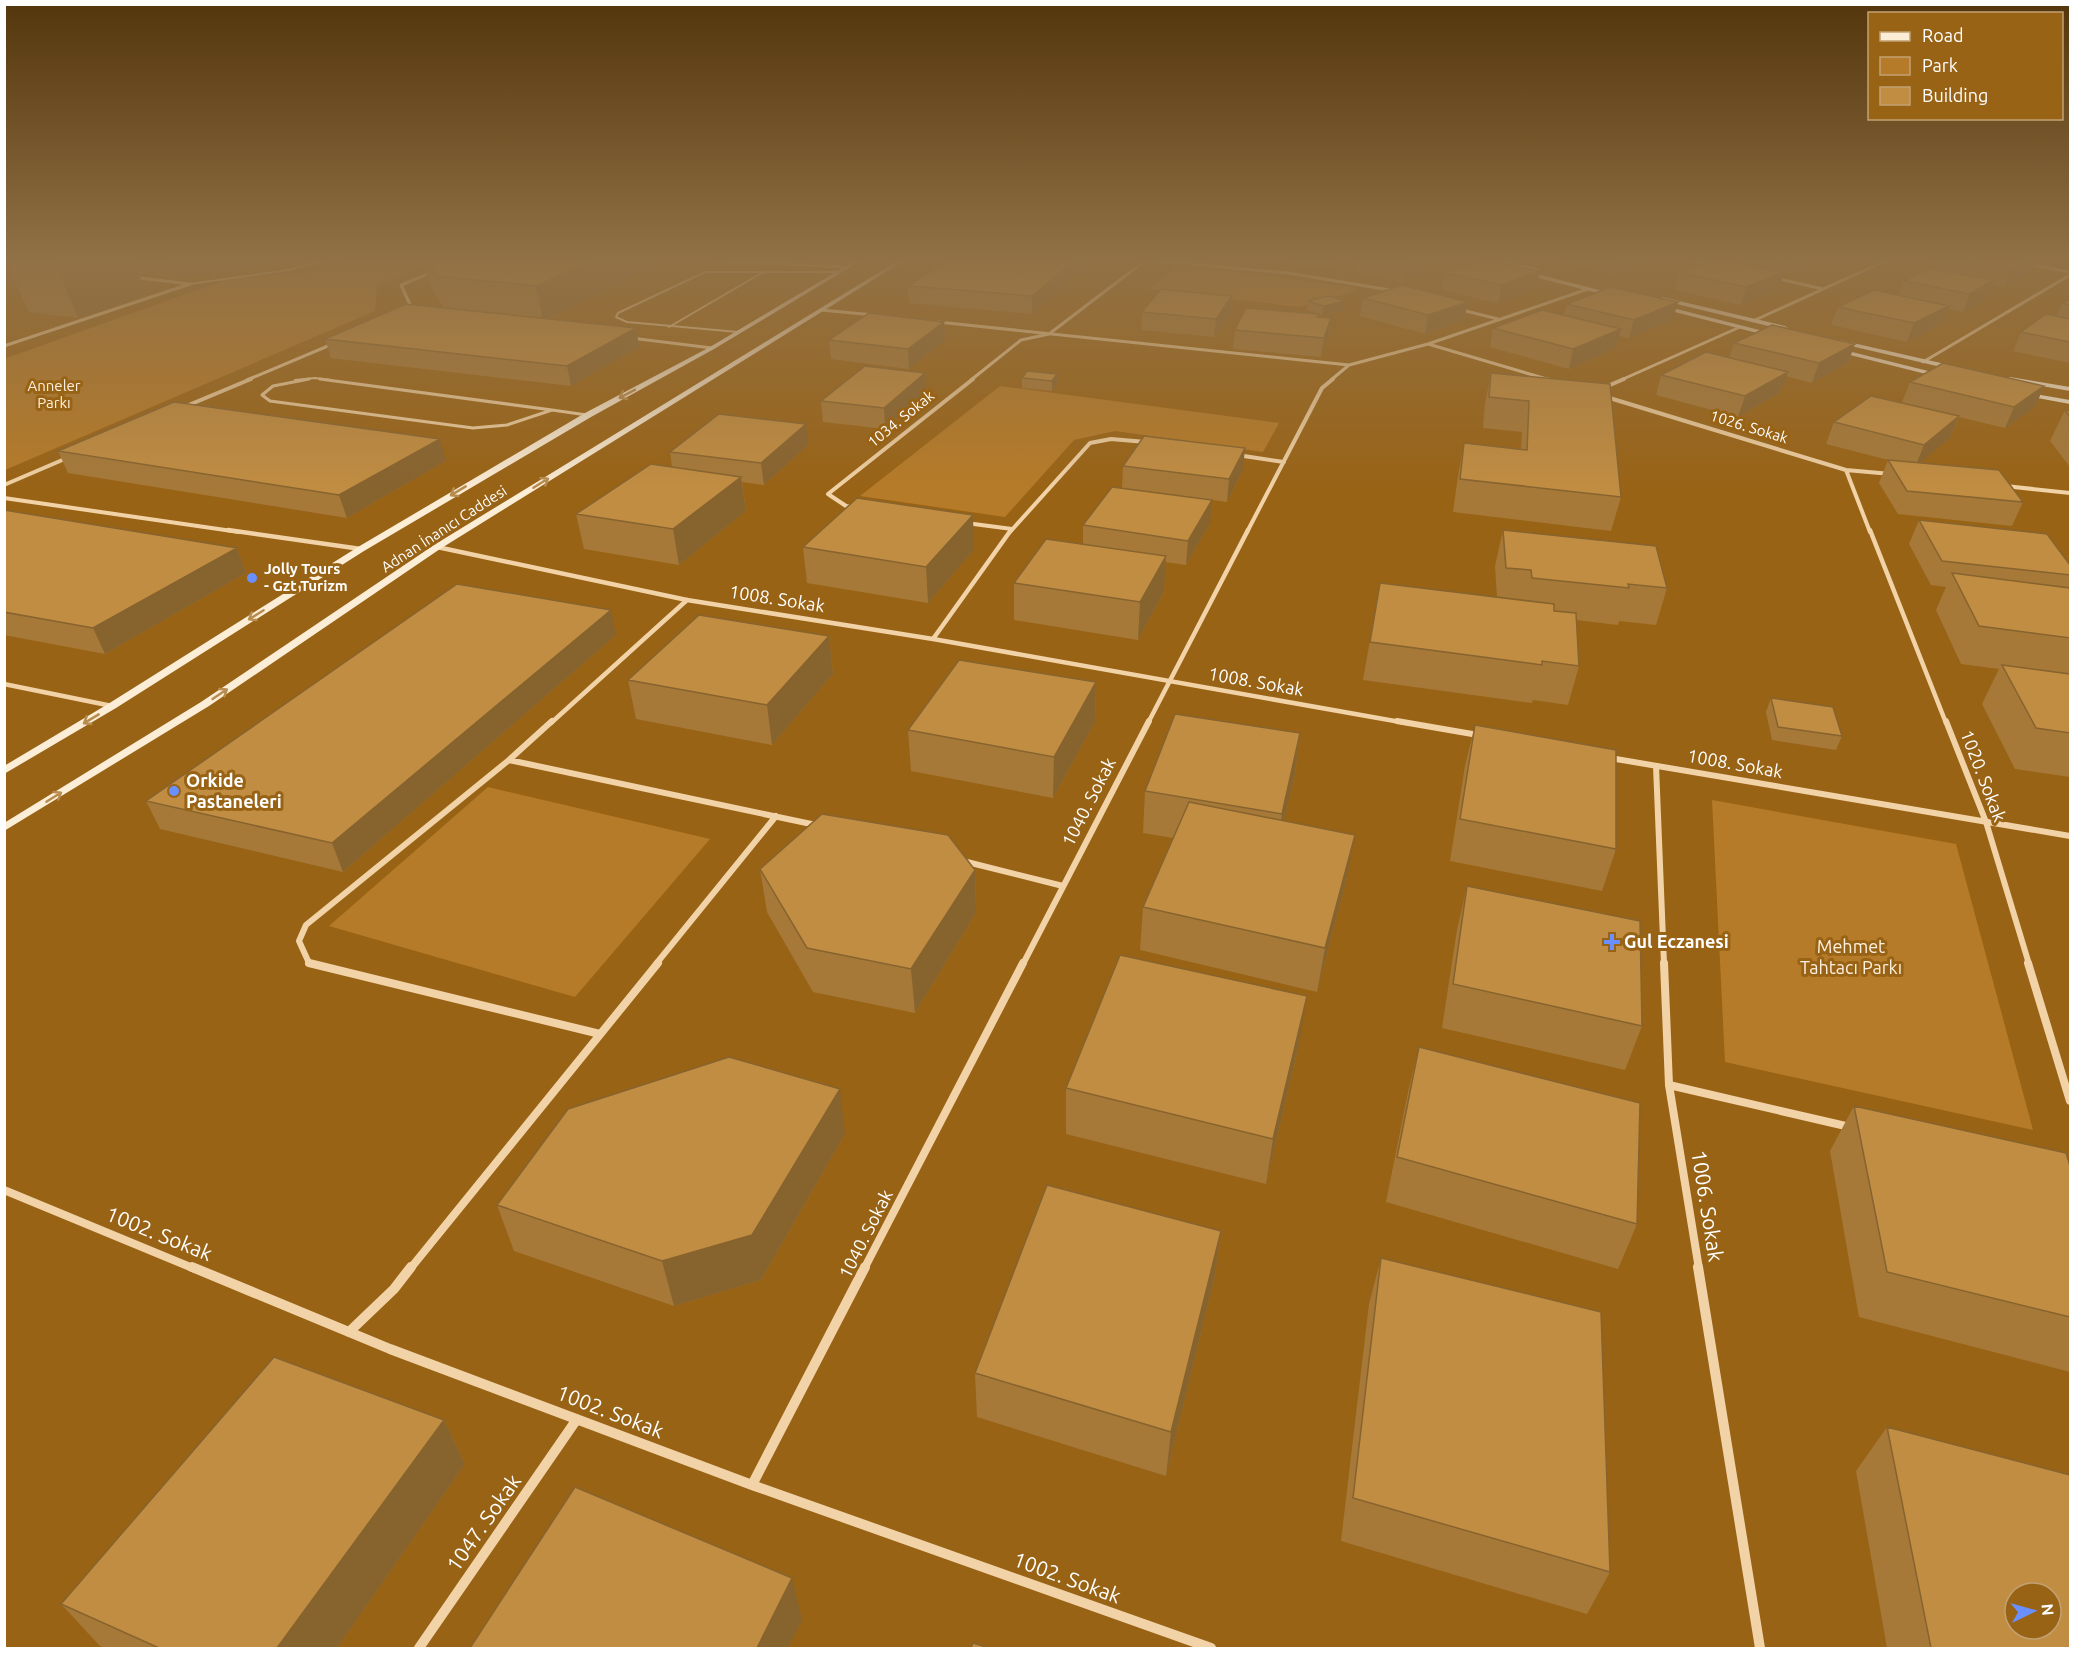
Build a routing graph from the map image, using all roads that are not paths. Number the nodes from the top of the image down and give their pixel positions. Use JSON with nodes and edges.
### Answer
{"nodes":[{"id":1,"x":32,"y":337,"type":"edge"},
{"id":2,"x":629,"y":337,"type":"edge"},
{"id":3,"x":730,"y":337,"type":"edge"},
{"id":4,"x":777,"y":337,"type":"edge"},
{"id":5,"x":1034,"y":337,"type":"edge"},
{"id":6,"x":1079,"y":337,"type":"edge"},
{"id":7,"x":1448,"y":337,"type":"edge"},
{"id":8,"x":1717,"y":337,"type":"edge"},
{"id":9,"x":1781,"y":337,"type":"edge"},
{"id":10,"x":1965,"y":337,"type":"edge"},
{"id":11,"x":1785,"y":338,"type":"edge"},
{"id":12,"x":1832,"y":340,"type":"edge"},
{"id":13,"x":339,"y":341,"type":"edge"},
{"id":14,"x":4,"y":344,"type":"edge"},
{"id":15,"x":1428,"y":344,"type":"junction"},
{"id":16,"x":712,"y":348,"type":"junction"},
{"id":17,"x":1829,"y":348,"type":"edge"},
{"id":18,"x":1923,"y":362,"type":"junction"},
{"id":19,"x":1349,"y":365,"type":"junction"},
{"id":20,"x":1966,"y":370,"type":"edge"},
{"id":21,"x":1999,"y":377,"type":"edge"},
{"id":22,"x":1952,"y":378,"type":"edge"},
{"id":23,"x":1560,"y":383,"type":"edge"},
{"id":24,"x":2070,"y":389,"type":"edge"},
{"id":25,"x":2019,"y":393,"type":"edge"},
{"id":26,"x":2070,"y":402,"type":"edge"},
{"id":27,"x":179,"y":409,"type":"edge"},
{"id":28,"x":553,"y":410,"type":"junction"},
{"id":29,"x":588,"y":415,"type":"junction"},
{"id":30,"x":1149,"y":442,"type":"edge"},
{"id":31,"x":1228,"y":454,"type":"edge"},
{"id":32,"x":70,"y":456,"type":"edge"},
{"id":33,"x":1284,"y":462,"type":"junction"},
{"id":34,"x":1846,"y":470,"type":"junction"},
{"id":35,"x":1893,"y":474,"type":"edge"},
{"id":36,"x":4,"y":485,"type":"edge"},
{"id":37,"x":2000,"y":485,"type":"edge"},
{"id":38,"x":2070,"y":493,"type":"edge"},
{"id":39,"x":4,"y":498,"type":"edge"},
{"id":40,"x":857,"y":507,"type":"edge"},
{"id":41,"x":957,"y":522,"type":"edge"},
{"id":42,"x":1012,"y":529,"type":"junction"},
{"id":43,"x":438,"y":548,"type":"junction"},
{"id":44,"x":361,"y":549,"type":"junction"},
{"id":45,"x":687,"y":600,"type":"junction"},
{"id":46,"x":933,"y":639,"type":"junction"},
{"id":47,"x":1168,"y":682,"type":"junction"},
{"id":48,"x":5,"y":684,"type":"edge"},
{"id":49,"x":112,"y":706,"type":"junction"},
{"id":50,"x":1482,"y":736,"type":"edge"},
{"id":51,"x":1598,"y":756,"type":"edge"},
{"id":52,"x":509,"y":760,"type":"junction"},
{"id":53,"x":1656,"y":766,"type":"junction"},
{"id":54,"x":4,"y":771,"type":"edge"},
{"id":55,"x":776,"y":816,"type":"junction"},
{"id":56,"x":1986,"y":822,"type":"junction"},
{"id":57,"x":822,"y":827,"type":"edge"},
{"id":58,"x":4,"y":828,"type":"edge"},
{"id":59,"x":2070,"y":836,"type":"edge"},
{"id":60,"x":960,"y":860,"type":"edge"},
{"id":61,"x":1063,"y":886,"type":"junction"},
{"id":62,"x":600,"y":1034,"type":"junction"},
{"id":63,"x":1669,"y":1085,"type":"junction"},
{"id":64,"x":2070,"y":1101,"type":"edge"},
{"id":65,"x":1864,"y":1130,"type":"edge"},
{"id":66,"x":4,"y":1190,"type":"edge"},
{"id":67,"x":349,"y":1332,"type":"junction"},
{"id":68,"x":578,"y":1419,"type":"junction"},
{"id":69,"x":752,"y":1485,"type":"junction"},
{"id":70,"x":420,"y":1648,"type":"edge"},
{"id":71,"x":1211,"y":1648,"type":"edge"},
{"id":72,"x":1760,"y":1648,"type":"edge"}],
"edges":[{"from":1,"to":14,"type":"street"},
{"from":2,"to":16,"type":"street"},
{"from":3,"to":16,"type":"main road","name":"Adnan İnanıcı Caddesi"},
{"from":43,"to":4,"type":"main road","name":"Adnan İnanıcı Caddesi","one_way":true},
{"from":5,"to":40,"type":"street","name":"1034. Sokak"},
{"from":6,"to":19,"type":"street"},
{"from":7,"to":15,"type":"street","name":"1040. Sokak"},
{"from":8,"to":34,"type":"street","name":"1026. Sokak"},
{"from":9,"to":11,"type":"main road"},
{"from":10,"to":18,"type":"street"},
{"from":12,"to":18,"type":"main road"},
{"from":13,"to":27,"type":"street"},
{"from":15,"to":19,"type":"street","name":"1040. Sokak"},
{"from":15,"to":23,"type":"street"},
{"from":16,"to":29,"type":"main road","name":"Adnan İnanıcı Caddesi","one_way":true},
{"from":17,"to":22,"type":"main road"},
{"from":18,"to":20,"type":"main road"},
{"from":19,"to":33,"type":"street","name":"1040. Sokak"},
{"from":21,"to":24,"type":"main road"},
{"from":25,"to":26,"type":"main road"},
{"from":28,"to":28,"type":"lane"},
{"from":28,"to":29,"type":"lane"},
{"from":29,"to":44,"type":"main road","name":"Adnan İnanıcı Caddesi","one_way":true},
{"from":30,"to":42,"type":"street"},
{"from":31,"to":33,"type":"street"},
{"from":32,"to":36,"type":"street"},
{"from":33,"to":47,"type":"street","name":"1040. Sokak"},
{"from":34,"to":35,"type":"street","name":"1026. Sokak"},
{"from":34,"to":56,"type":"street","name":"1020. Sokak"},
{"from":37,"to":38,"type":"street"},
{"from":39,"to":44,"type":"street"},
{"from":41,"to":42,"type":"street"},
{"from":42,"to":46,"type":"street"},
{"from":43,"to":45,"type":"street","name":"1008. Sokak"},
{"from":58,"to":43,"type":"main road","name":"Adnan İnanıcı Caddesi","one_way":true},
{"from":44,"to":49,"type":"main road","name":"Adnan İnanıcı Caddesi","one_way":true},
{"from":45,"to":46,"type":"street","name":"1008. Sokak"},
{"from":45,"to":52,"type":"street"},
{"from":46,"to":47,"type":"street","name":"1008. Sokak"},
{"from":47,"to":50,"type":"street","name":"1008. Sokak"},
{"from":47,"to":61,"type":"street","name":"1040. Sokak"},
{"from":48,"to":49,"type":"street"},
{"from":49,"to":54,"type":"main road","name":"Adnan İnanıcı Caddesi","one_way":true},
{"from":51,"to":53,"type":"street","name":"1008. Sokak"},
{"from":52,"to":55,"type":"street"},
{"from":52,"to":62,"type":"street"},
{"from":53,"to":56,"type":"street","name":"1008. Sokak"},
{"from":53,"to":63,"type":"street","name":"1006. Sokak"},
{"from":55,"to":57,"type":"street"},
{"from":55,"to":62,"type":"street"},
{"from":56,"to":59,"type":"street","name":"1008. Sokak"},
{"from":56,"to":64,"type":"street","name":"1020. Sokak"},
{"from":60,"to":61,"type":"street"},
{"from":61,"to":69,"type":"street","name":"1040. Sokak"},
{"from":62,"to":67,"type":"street"},
{"from":63,"to":65,"type":"street"},
{"from":63,"to":72,"type":"street","name":"1006. Sokak"},
{"from":66,"to":67,"type":"street","name":"1002. Sokak"},
{"from":67,"to":68,"type":"street","name":"1002. Sokak"},
{"from":68,"to":69,"type":"street","name":"1002. Sokak"},
{"from":68,"to":70,"type":"street","name":"1047. Sokak"},
{"from":69,"to":71,"type":"street","name":"1002. Sokak"}]}
